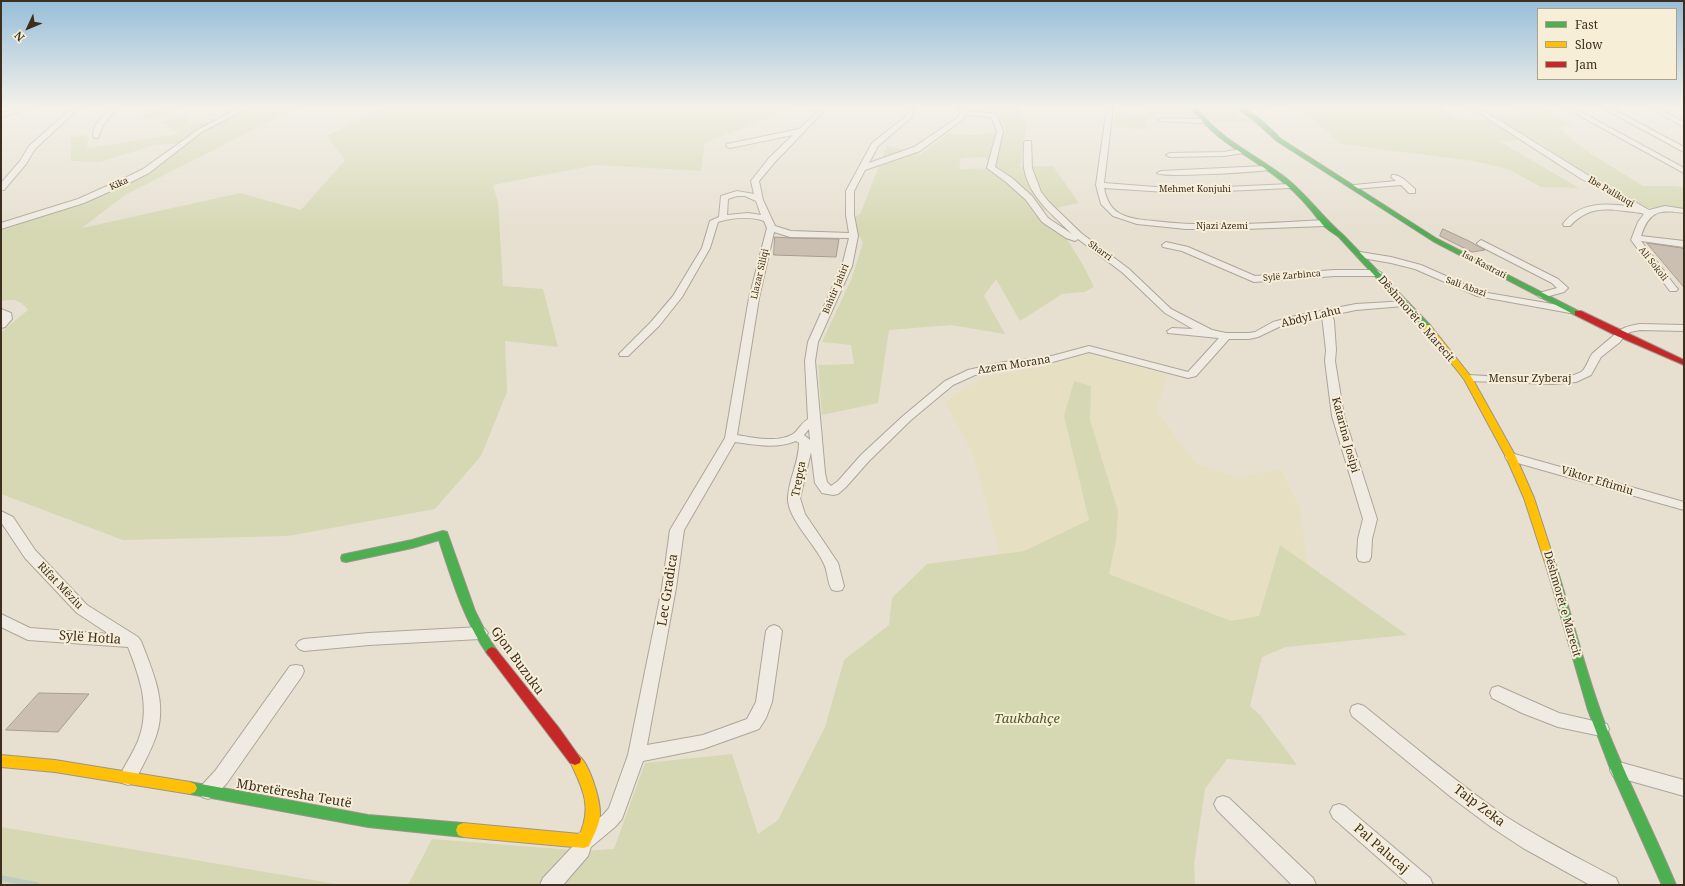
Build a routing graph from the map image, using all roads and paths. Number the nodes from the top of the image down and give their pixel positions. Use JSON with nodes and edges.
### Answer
{"nodes":[{"id":1,"x":32,"y":148,"type":"edge"},
{"id":2,"x":176,"y":148,"type":"edge"},
{"id":3,"x":784,"y":148,"type":"edge"},
{"id":4,"x":873,"y":148,"type":"edge"},
{"id":5,"x":919,"y":148,"type":"edge"},
{"id":6,"x":996,"y":148,"type":"edge"},
{"id":7,"x":1028,"y":148,"type":"edge"},
{"id":8,"x":1105,"y":148,"type":"edge"},
{"id":9,"x":1235,"y":148,"type":"edge"},
{"id":10,"x":1292,"y":148,"type":"edge"},
{"id":11,"x":1539,"y":148,"type":"edge"},
{"id":12,"x":1643,"y":148,"type":"edge"},
{"id":13,"x":1240,"y":151,"type":"junction"},
{"id":14,"x":1170,"y":155,"type":"dead end"},
{"id":15,"x":863,"y":168,"type":"junction"},
{"id":16,"x":1265,"y":168,"type":"junction"},
{"id":17,"x":1684,"y":171,"type":"edge"},
{"id":18,"x":1162,"y":173,"type":"dead end"},
{"id":19,"x":1394,"y":177,"type":"dead end"},
{"id":20,"x":1402,"y":183,"type":"junction"},
{"id":21,"x":1100,"y":185,"type":"junction"},
{"id":22,"x":1290,"y":186,"type":"junction"},
{"id":23,"x":1354,"y":187,"type":"junction"},
{"id":24,"x":1,"y":188,"type":"edge"},
{"id":25,"x":1412,"y":191,"type":"dead end"},
{"id":26,"x":759,"y":200,"type":"junction"},
{"id":27,"x":1684,"y":211,"type":"edge"},
{"id":28,"x":1648,"y":213,"type":"junction"},
{"id":29,"x":723,"y":218,"type":"junction"},
{"id":30,"x":1325,"y":222,"type":"junction"},
{"id":31,"x":769,"y":224,"type":"junction"},
{"id":32,"x":1567,"y":224,"type":"dead end"},
{"id":33,"x":1,"y":226,"type":"edge"},
{"id":34,"x":854,"y":236,"type":"junction"},
{"id":35,"x":1635,"y":238,"type":"junction"},
{"id":36,"x":1481,"y":243,"type":"dead end"},
{"id":37,"x":1089,"y":244,"type":"junction"},
{"id":38,"x":1684,"y":244,"type":"edge"},
{"id":39,"x":1166,"y":245,"type":"dead end"},
{"id":40,"x":1360,"y":255,"type":"junction"},
{"id":41,"x":1377,"y":273,"type":"junction"},
{"id":42,"x":1672,"y":289,"type":"dead end"},
{"id":43,"x":1542,"y":295,"type":"junction"},
{"id":44,"x":1404,"y":303,"type":"junction"},
{"id":45,"x":1575,"y":311,"type":"junction"},
{"id":46,"x":1,"y":312,"type":"edge"},
{"id":47,"x":1326,"y":313,"type":"junction"},
{"id":48,"x":1,"y":325,"type":"edge"},
{"id":49,"x":1684,"y":328,"type":"edge"},
{"id":50,"x":1172,"y":331,"type":"dead end"},
{"id":51,"x":1209,"y":332,"type":"junction"},
{"id":52,"x":1620,"y":334,"type":"junction"},
{"id":53,"x":1226,"y":336,"type":"junction"},
{"id":54,"x":624,"y":354,"type":"dead end"},
{"id":55,"x":1684,"y":364,"type":"edge"},
{"id":56,"x":1468,"y":378,"type":"junction"},
{"id":57,"x":814,"y":420,"type":"junction"},
{"id":58,"x":798,"y":436,"type":"junction"},
{"id":59,"x":731,"y":438,"type":"junction"},
{"id":60,"x":1511,"y":457,"type":"junction"},
{"id":61,"x":1684,"y":506,"type":"edge"},
{"id":62,"x":1,"y":516,"type":"edge"},
{"id":63,"x":1364,"y":557,"type":"dead end"},
{"id":64,"x":346,"y":558,"type":"dead end"},
{"id":65,"x":836,"y":586,"type":"dead end"},
{"id":66,"x":1,"y":620,"type":"edge"},
{"id":67,"x":774,"y":631,"type":"dead end"},
{"id":68,"x":480,"y":633,"type":"junction"},
{"id":69,"x":134,"y":641,"type":"junction"},
{"id":70,"x":304,"y":645,"type":"dead end"},
{"id":71,"x":296,"y":671,"type":"dead end"},
{"id":72,"x":1498,"y":693,"type":"dead end"},
{"id":73,"x":1358,"y":711,"type":"dead end"},
{"id":74,"x":1601,"y":729,"type":"junction"},
{"id":75,"x":637,"y":755,"type":"junction"},
{"id":76,"x":1,"y":761,"type":"edge"},
{"id":77,"x":1619,"y":770,"type":"junction"},
{"id":78,"x":128,"y":777,"type":"junction"},
{"id":79,"x":1684,"y":788,"type":"edge"},
{"id":80,"x":208,"y":791,"type":"junction"},
{"id":81,"x":1223,"y":804,"type":"dead end"},
{"id":82,"x":1338,"y":812,"type":"dead end"},
{"id":83,"x":584,"y":841,"type":"junction"},
{"id":84,"x":550,"y":885,"type":"edge"},
{"id":85,"x":1306,"y":885,"type":"edge"},
{"id":86,"x":1423,"y":885,"type":"edge"},
{"id":87,"x":1610,"y":885,"type":"edge"},
{"id":88,"x":1668,"y":885,"type":"edge"}],
"edges":[{"from":1,"to":24,"type":"street"},
{"from":2,"to":33,"type":"street","name":"Kika"},
{"from":3,"to":26,"type":"street"},
{"from":4,"to":15,"type":"street","name":"Bahtir Jahiri"},
{"from":5,"to":15,"type":"street"},
{"from":6,"to":37,"type":"street"},
{"from":7,"to":37,"type":"street","name":"Sharri"},
{"from":8,"to":21,"type":"street"},
{"from":9,"to":13,"type":"street","name":"Dëshmorët e Marecit"},
{"from":10,"to":23,"type":"street","name":"Isa Kastrati"},
{"from":11,"to":28,"type":"street","name":"Ibe Palikuqi"},
{"from":12,"to":17,"type":"street"},
{"from":13,"to":14,"type":"street"},
{"from":13,"to":16,"type":"street","name":"Dëshmorët e Marecit"},
{"from":15,"to":34,"type":"street","name":"Bahtir Jahiri"},
{"from":16,"to":18,"type":"street"},
{"from":16,"to":22,"type":"street","name":"Dëshmorët e Marecit"},
{"from":19,"to":20,"type":"street"},
{"from":20,"to":23,"type":"street"},
{"from":20,"to":25,"type":"street"},
{"from":21,"to":22,"type":"street","name":"Mehmet Konjuhi"},
{"from":21,"to":30,"type":"street","name":"Njazi Azemi"},
{"from":22,"to":30,"type":"street","name":"Dëshmorët e Marecit"},
{"from":23,"to":43,"type":"street","name":"Isa Kastrati"},
{"from":26,"to":29,"type":"street"},
{"from":26,"to":31,"type":"street"},
{"from":27,"to":28,"type":"street"},
{"from":28,"to":32,"type":"street"},
{"from":28,"to":35,"type":"street","name":"Ali Sokoli"},
{"from":29,"to":31,"type":"street"},
{"from":29,"to":54,"type":"street"},
{"from":30,"to":40,"type":"street","name":"Dëshmorët e Marecit"},
{"from":31,"to":34,"type":"street"},
{"from":31,"to":59,"type":"street","name":"Llazar Siliqi"},
{"from":34,"to":57,"type":"street","name":"Bahtir Jahiri"},
{"from":35,"to":38,"type":"street","name":"Ali Sokoli"},
{"from":35,"to":42,"type":"street","name":"Ali Sokoli"},
{"from":36,"to":43,"type":"street","name":"Isa Kastrati"},
{"from":37,"to":51,"type":"street","name":"Sharri"},
{"from":39,"to":41,"type":"street","name":"Sylë Zarbinca"},
{"from":40,"to":41,"type":"street","name":"Dëshmorët e Marecit"},
{"from":40,"to":45,"type":"street","name":"Sali Abazi"},
{"from":41,"to":44,"type":"street","name":"Dëshmorët e Marecit"},
{"from":43,"to":45,"type":"street","name":"Isa Kastrati"},
{"from":44,"to":47,"type":"street","name":"Abdyl Lahu"},
{"from":44,"to":56,"type":"street","name":"Dëshmorët e Marecit"},
{"from":45,"to":52,"type":"street","name":"Isa Kastrati"},
{"from":46,"to":48,"type":"street"},
{"from":47,"to":53,"type":"street","name":"Abdyl Lahu"},
{"from":47,"to":63,"type":"street","name":"Katarina Josipi"},
{"from":49,"to":52,"type":"street"},
{"from":50,"to":51,"type":"street","name":"Abdyl Lahu"},
{"from":51,"to":53,"type":"street","name":"Abdyl Lahu"},
{"from":52,"to":55,"type":"street","name":"Isa Kastrati"},
{"from":52,"to":56,"type":"street","name":"Mensur Zyberaj"},
{"from":53,"to":57,"type":"street","name":"Azem Morana"},
{"from":56,"to":60,"type":"street","name":"Dëshmorët e Marecit"},
{"from":57,"to":58,"type":"street"},
{"from":58,"to":59,"type":"street"},
{"from":58,"to":65,"type":"street","name":"Trepça"},
{"from":59,"to":75,"type":"street","name":"Lec Gradica"},
{"from":60,"to":61,"type":"street","name":"Viktor Eftimiu"},
{"from":60,"to":74,"type":"street","name":"Dëshmorët e Marecit"},
{"from":62,"to":69,"type":"street","name":"Rifat Mëziu"},
{"from":64,"to":68,"type":"street","name":"Gjon Buzuku"},
{"from":66,"to":69,"type":"street","name":"Sylë Hotla"},
{"from":67,"to":75,"type":"street"},
{"from":68,"to":70,"type":"street"},
{"from":68,"to":83,"type":"street","name":"Gjon Buzuku"},
{"from":69,"to":78,"type":"street","name":"Sylë Hotla"},
{"from":71,"to":80,"type":"street"},
{"from":72,"to":74,"type":"street"},
{"from":73,"to":87,"type":"street","name":"Taip Zeka"},
{"from":74,"to":77,"type":"street","name":"Dëshmorët e Marecit"},
{"from":75,"to":83,"type":"street","name":"Lec Gradica"},
{"from":76,"to":78,"type":"street","name":"Mbretëresha Teutë"},
{"from":77,"to":79,"type":"street"},
{"from":77,"to":88,"type":"street","name":"Dëshmorët e Marecit"},
{"from":78,"to":80,"type":"street","name":"Mbretëresha Teutë"},
{"from":80,"to":83,"type":"street","name":"Mbretëresha Teutë"},
{"from":81,"to":85,"type":"street"},
{"from":82,"to":86,"type":"street","name":"Pal Palucaj"},
{"from":83,"to":84,"type":"street","name":"Lec Gradica"}]}
